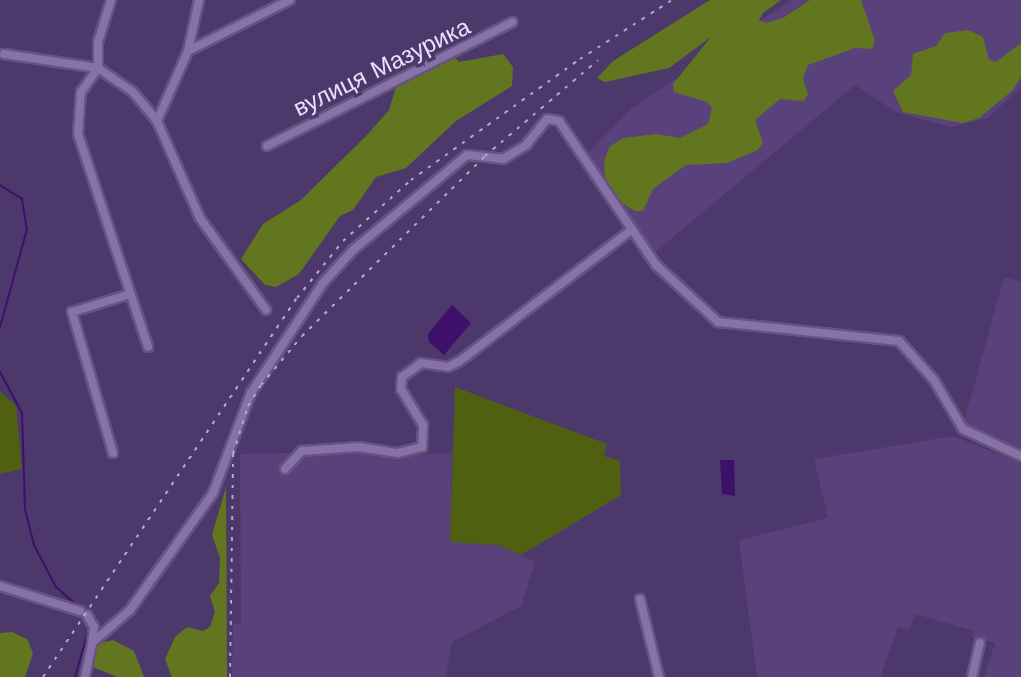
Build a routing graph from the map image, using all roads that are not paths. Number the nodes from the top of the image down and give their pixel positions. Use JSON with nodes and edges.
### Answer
{"nodes":[{"id":1,"x":111,"y":0,"type":"edge"},
{"id":2,"x":199,"y":0,"type":"edge"},
{"id":3,"x":290,"y":0,"type":"edge"},
{"id":4,"x":513,"y":22,"type":"dead end"},
{"id":5,"x":188,"y":51,"type":"junction"},
{"id":6,"x":4,"y":54,"type":"dead end"},
{"id":7,"x":98,"y":68,"type":"junction"},
{"id":8,"x":157,"y":121,"type":"junction"},
{"id":9,"x":267,"y":146,"type":"dead end"},
{"id":10,"x":630,"y":230,"type":"junction"},
{"id":11,"x":130,"y":294,"type":"junction"},
{"id":12,"x":266,"y":310,"type":"dead end"},
{"id":13,"x":148,"y":347,"type":"dead end"},
{"id":14,"x":113,"y":453,"type":"dead end"},
{"id":15,"x":1021,"y":456,"type":"edge"},
{"id":16,"x":285,"y":469,"type":"dead end"},
{"id":17,"x":0,"y":586,"type":"edge"},
{"id":18,"x":640,"y":599,"type":"dead end"},
{"id":19,"x":92,"y":643,"type":"junction"},
{"id":20,"x":980,"y":643,"type":"dead end"},
{"id":21,"x":85,"y":677,"type":"edge"},
{"id":22,"x":659,"y":677,"type":"edge"},
{"id":23,"x":972,"y":677,"type":"edge"}],
"edges":[{"from":1,"to":7,"type":"street"},
{"from":2,"to":5,"type":"street"},
{"from":3,"to":5,"type":"street"},
{"from":4,"to":9,"type":"street","name":"вулиця Мазурика"},
{"from":5,"to":8,"type":"street"},
{"from":6,"to":7,"type":"street"},
{"from":7,"to":8,"type":"street"},
{"from":7,"to":11,"type":"street"},
{"from":8,"to":12,"type":"street"},
{"from":10,"to":15,"type":"street"},
{"from":10,"to":16,"type":"street"},
{"from":10,"to":19,"type":"street"},
{"from":11,"to":13,"type":"street"},
{"from":11,"to":14,"type":"street"},
{"from":17,"to":19,"type":"street"},
{"from":18,"to":22,"type":"street"},
{"from":19,"to":21,"type":"street"},
{"from":20,"to":23,"type":"street"}]}
